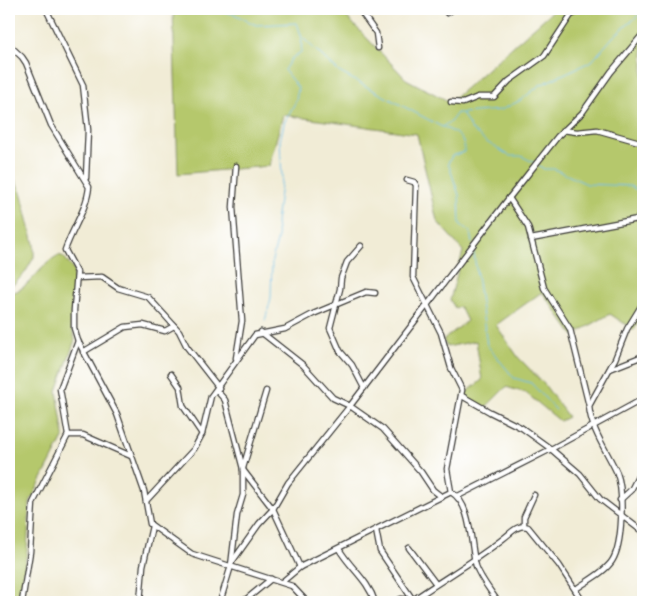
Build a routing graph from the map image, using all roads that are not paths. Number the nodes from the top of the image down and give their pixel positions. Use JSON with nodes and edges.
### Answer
{"nodes":[{"id":1,"x":46,"y":9,"type":"edge"},
{"id":2,"x":359,"y":9,"type":"edge"},
{"id":3,"x":453,"y":9,"type":"edge"},
{"id":4,"x":583,"y":9,"type":"edge"},
{"id":5,"x":447,"y":13,"type":"dead end"},
{"id":6,"x":643,"y":34,"type":"edge"},
{"id":7,"x":9,"y":45,"type":"edge"},
{"id":8,"x":378,"y":48,"type":"dead end"},
{"id":9,"x":450,"y":102,"type":"dead end"},
{"id":10,"x":563,"y":130,"type":"junction"},
{"id":11,"x":643,"y":143,"type":"edge"},
{"id":12,"x":236,"y":166,"type":"dead end"},
{"id":13,"x":86,"y":179,"type":"junction"},
{"id":14,"x":407,"y":180,"type":"dead end"},
{"id":15,"x":509,"y":198,"type":"junction"},
{"id":16,"x":643,"y":218,"type":"edge"},
{"id":17,"x":531,"y":239,"type":"junction"},
{"id":18,"x":360,"y":246,"type":"dead end"},
{"id":19,"x":77,"y":278,"type":"junction"},
{"id":20,"x":375,"y":293,"type":"dead end"},
{"id":21,"x":643,"y":303,"type":"edge"},
{"id":22,"x":336,"y":305,"type":"junction"},
{"id":23,"x":427,"y":306,"type":"junction"},
{"id":24,"x":174,"y":326,"type":"junction"},
{"id":25,"x":261,"y":332,"type":"junction"},
{"id":26,"x":78,"y":341,"type":"junction"},
{"id":27,"x":83,"y":352,"type":"junction"},
{"id":28,"x":643,"y":356,"type":"edge"},
{"id":29,"x":236,"y":359,"type":"junction"},
{"id":30,"x":608,"y":370,"type":"junction"},
{"id":31,"x":171,"y":374,"type":"dead end"},
{"id":32,"x":364,"y":388,"type":"junction"},
{"id":33,"x":218,"y":390,"type":"junction"},
{"id":34,"x":266,"y":391,"type":"dead end"},
{"id":35,"x":462,"y":396,"type":"junction"},
{"id":36,"x":643,"y":399,"type":"edge"},
{"id":37,"x":350,"y":406,"type":"junction"},
{"id":38,"x":589,"y":406,"type":"junction"},
{"id":39,"x":593,"y":425,"type":"junction"},
{"id":40,"x":202,"y":434,"type":"junction"},
{"id":41,"x":68,"y":435,"type":"junction"},
{"id":42,"x":551,"y":449,"type":"junction"},
{"id":43,"x":132,"y":456,"type":"junction"},
{"id":44,"x":643,"y":467,"type":"edge"},
{"id":45,"x":243,"y":469,"type":"junction"},
{"id":46,"x":451,"y":492,"type":"junction"},
{"id":47,"x":458,"y":496,"type":"junction"},
{"id":48,"x":534,"y":496,"type":"dead end"},
{"id":49,"x":442,"y":497,"type":"junction"},
{"id":50,"x":620,"y":500,"type":"junction"},
{"id":51,"x":146,"y":501,"type":"junction"},
{"id":52,"x":273,"y":509,"type":"junction"},
{"id":53,"x":622,"y":516,"type":"junction"},
{"id":54,"x":152,"y":526,"type":"junction"},
{"id":55,"x":524,"y":526,"type":"junction"},
{"id":56,"x":376,"y":530,"type":"junction"},
{"id":57,"x":643,"y":532,"type":"edge"},
{"id":58,"x":409,"y":548,"type":"dead end"},
{"id":59,"x":339,"y":550,"type":"junction"},
{"id":60,"x":476,"y":561,"type":"junction"},
{"id":61,"x":232,"y":564,"type":"junction"},
{"id":62,"x":300,"y":568,"type":"junction"},
{"id":63,"x":271,"y":579,"type":"junction"},
{"id":64,"x":282,"y":582,"type":"junction"},
{"id":65,"x":436,"y":584,"type":"junction"},
{"id":66,"x":576,"y":589,"type":"junction"},
{"id":67,"x":414,"y":601,"type":"edge"},
{"id":68,"x":22,"y":602,"type":"edge"},
{"id":69,"x":140,"y":602,"type":"edge"},
{"id":70,"x":220,"y":602,"type":"edge"},
{"id":71,"x":243,"y":602,"type":"edge"},
{"id":72,"x":307,"y":602,"type":"edge"},
{"id":73,"x":375,"y":602,"type":"edge"},
{"id":74,"x":392,"y":602,"type":"edge"},
{"id":75,"x":498,"y":602,"type":"edge"},
{"id":76,"x":583,"y":602,"type":"edge"}],
"edges":[{"from":1,"to":13,"type":"street"},
{"from":2,"to":8,"type":"street"},
{"from":3,"to":5,"type":"street"},
{"from":4,"to":9,"type":"street"},
{"from":6,"to":10,"type":"street"},
{"from":7,"to":13,"type":"street"},
{"from":10,"to":11,"type":"street"},
{"from":10,"to":15,"type":"street"},
{"from":12,"to":29,"type":"street"},
{"from":13,"to":19,"type":"street"},
{"from":14,"to":23,"type":"street"},
{"from":15,"to":17,"type":"street"},
{"from":15,"to":23,"type":"street"},
{"from":16,"to":17,"type":"street"},
{"from":17,"to":38,"type":"street"},
{"from":18,"to":22,"type":"street"},
{"from":19,"to":24,"type":"street"},
{"from":19,"to":26,"type":"street"},
{"from":20,"to":22,"type":"street"},
{"from":21,"to":30,"type":"street"},
{"from":22,"to":25,"type":"street"},
{"from":22,"to":32,"type":"street"},
{"from":23,"to":32,"type":"street"},
{"from":23,"to":35,"type":"street"},
{"from":24,"to":27,"type":"street"},
{"from":24,"to":33,"type":"street"},
{"from":25,"to":29,"type":"street"},
{"from":25,"to":37,"type":"street"},
{"from":26,"to":27,"type":"street"},
{"from":26,"to":41,"type":"street"},
{"from":27,"to":43,"type":"street"},
{"from":28,"to":30,"type":"street"},
{"from":29,"to":33,"type":"street"},
{"from":30,"to":38,"type":"street"},
{"from":31,"to":40,"type":"street"},
{"from":32,"to":37,"type":"street"},
{"from":33,"to":40,"type":"street"},
{"from":33,"to":45,"type":"street"},
{"from":34,"to":45,"type":"street"},
{"from":35,"to":42,"type":"street"},
{"from":35,"to":46,"type":"street"},
{"from":36,"to":39,"type":"street"},
{"from":37,"to":49,"type":"street"},
{"from":37,"to":52,"type":"street"},
{"from":38,"to":39,"type":"street"},
{"from":39,"to":42,"type":"street"},
{"from":39,"to":50,"type":"street"},
{"from":40,"to":51,"type":"street"},
{"from":41,"to":43,"type":"street"},
{"from":41,"to":68,"type":"street"},
{"from":42,"to":47,"type":"street"},
{"from":42,"to":53,"type":"street"},
{"from":43,"to":51,"type":"street"},
{"from":44,"to":50,"type":"street"},
{"from":45,"to":52,"type":"street"},
{"from":45,"to":61,"type":"street"},
{"from":46,"to":47,"type":"street"},
{"from":46,"to":49,"type":"street"},
{"from":47,"to":60,"type":"street"},
{"from":48,"to":55,"type":"street"},
{"from":49,"to":56,"type":"street"},
{"from":50,"to":53,"type":"street"},
{"from":51,"to":54,"type":"street"},
{"from":52,"to":61,"type":"street"},
{"from":52,"to":62,"type":"street"},
{"from":53,"to":57,"type":"street"},
{"from":53,"to":66,"type":"street"},
{"from":54,"to":61,"type":"street"},
{"from":54,"to":69,"type":"street"},
{"from":55,"to":60,"type":"street"},
{"from":55,"to":66,"type":"street"},
{"from":56,"to":59,"type":"street"},
{"from":56,"to":67,"type":"street"},
{"from":58,"to":65,"type":"street"},
{"from":59,"to":62,"type":"street"},
{"from":59,"to":73,"type":"street"},
{"from":60,"to":65,"type":"street"},
{"from":60,"to":75,"type":"street"},
{"from":61,"to":63,"type":"street"},
{"from":61,"to":70,"type":"street"},
{"from":62,"to":64,"type":"street"},
{"from":63,"to":64,"type":"street"},
{"from":63,"to":71,"type":"street"},
{"from":64,"to":72,"type":"street"},
{"from":65,"to":67,"type":"street"},
{"from":66,"to":76,"type":"street"},
{"from":67,"to":74,"type":"street"}]}
